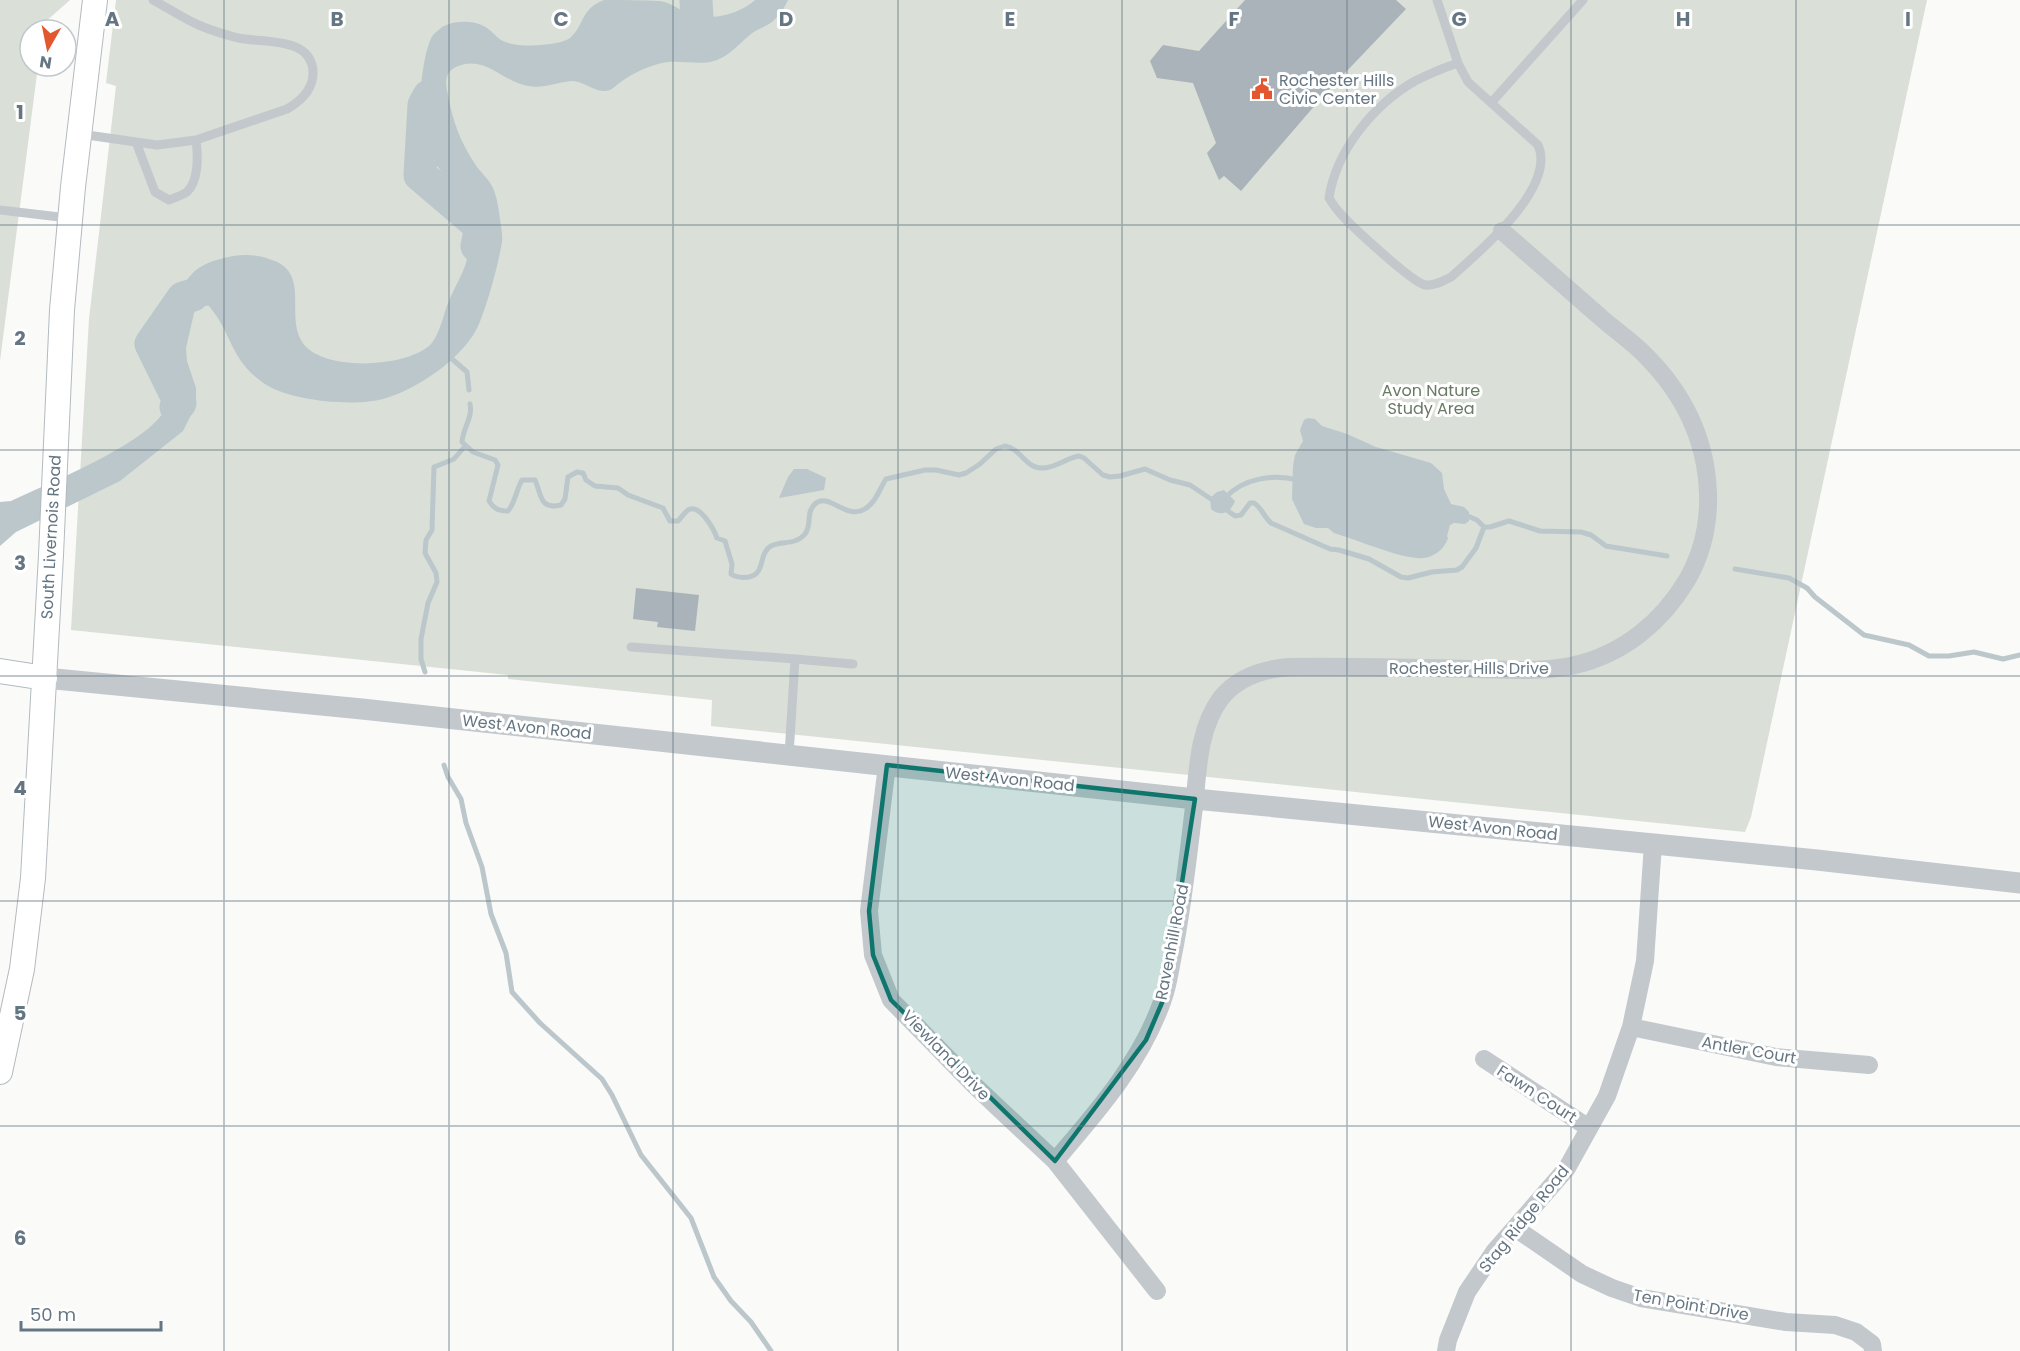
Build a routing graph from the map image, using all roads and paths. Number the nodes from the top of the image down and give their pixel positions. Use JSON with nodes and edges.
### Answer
{"nodes":[{"id":1,"x":95,"y":0,"type":"edge"},
{"id":2,"x":153,"y":0,"type":"edge"},
{"id":3,"x":1437,"y":0,"type":"edge"},
{"id":4,"x":1582,"y":0,"type":"edge"},
{"id":5,"x":1458,"y":63,"type":"junction"},
{"id":6,"x":1491,"y":103,"type":"junction"},
{"id":7,"x":80,"y":134,"type":"junction"},
{"id":8,"x":196,"y":140,"type":"junction"},
{"id":9,"x":136,"y":142,"type":"junction"},
{"id":10,"x":0,"y":210,"type":"edge"},
{"id":11,"x":71,"y":218,"type":"junction"},
{"id":12,"x":1502,"y":231,"type":"junction"},
{"id":13,"x":631,"y":647,"type":"dead end"},
{"id":14,"x":795,"y":659,"type":"junction"},
{"id":15,"x":853,"y":664,"type":"dead end"},
{"id":16,"x":0,"y":671,"type":"edge"},
{"id":17,"x":45,"y":678,"type":"junction"},
{"id":18,"x":789,"y":755,"type":"junction"},
{"id":19,"x":886,"y":765,"type":"junction"},
{"id":20,"x":1195,"y":799,"type":"junction"},
{"id":21,"x":1653,"y":844,"type":"junction"},
{"id":22,"x":2020,"y":883,"type":"edge"},
{"id":23,"x":1631,"y":1027,"type":"junction"},
{"id":24,"x":1484,"y":1059,"type":"dead end"},
{"id":25,"x":1869,"y":1065,"type":"dead end"},
{"id":26,"x":0,"y":1072,"type":"edge"},
{"id":27,"x":1589,"y":1128,"type":"junction"},
{"id":28,"x":1055,"y":1161,"type":"junction"},
{"id":29,"x":1515,"y":1228,"type":"junction"},
{"id":30,"x":1157,"y":1291,"type":"dead end"},
{"id":31,"x":1446,"y":1351,"type":"edge"},
{"id":32,"x":1873,"y":1351,"type":"edge"}],
"edges":[{"from":1,"to":7,"type":"main road","name":"South Livernois Road"},
{"from":2,"to":8,"type":"lane"},
{"from":3,"to":5,"type":"lane"},
{"from":4,"to":6,"type":"lane"},
{"from":5,"to":6,"type":"lane"},
{"from":5,"to":12,"type":"lane"},
{"from":6,"to":12,"type":"lane"},
{"from":7,"to":9,"type":"lane"},
{"from":7,"to":11,"type":"main road","name":"South Livernois Road"},
{"from":8,"to":9,"type":"lane"},
{"from":8,"to":9,"type":"lane"},
{"from":10,"to":11,"type":"lane"},
{"from":11,"to":17,"type":"main road","name":"South Livernois Road"},
{"from":12,"to":20,"type":"street","name":"Rochester Hills Drive"},
{"from":13,"to":14,"type":"lane"},
{"from":14,"to":15,"type":"lane"},
{"from":14,"to":18,"type":"lane"},
{"from":16,"to":17,"type":"main road","name":"West Avon Road"},
{"from":17,"to":18,"type":"street","name":"West Avon Road"},
{"from":17,"to":26,"type":"main road","name":"South Livernois Road"},
{"from":18,"to":19,"type":"street","name":"West Avon Road"},
{"from":19,"to":20,"type":"street","name":"West Avon Road"},
{"from":19,"to":28,"type":"street","name":"Viewland Drive"},
{"from":20,"to":21,"type":"street","name":"West Avon Road"},
{"from":20,"to":28,"type":"street","name":"Ravenhill Road"},
{"from":21,"to":22,"type":"street","name":"West Avon Road"},
{"from":21,"to":23,"type":"street","name":"Stag Ridge Road"},
{"from":23,"to":25,"type":"street","name":"Antler Court"},
{"from":23,"to":27,"type":"street","name":"Stag Ridge Road"},
{"from":24,"to":27,"type":"street","name":"Fawn Court"},
{"from":27,"to":29,"type":"street","name":"Stag Ridge Road"},
{"from":28,"to":30,"type":"street","name":"Viewland Drive"},
{"from":29,"to":31,"type":"street","name":"Stag Ridge Road"},
{"from":29,"to":32,"type":"street","name":"Ten Point Drive"}]}
